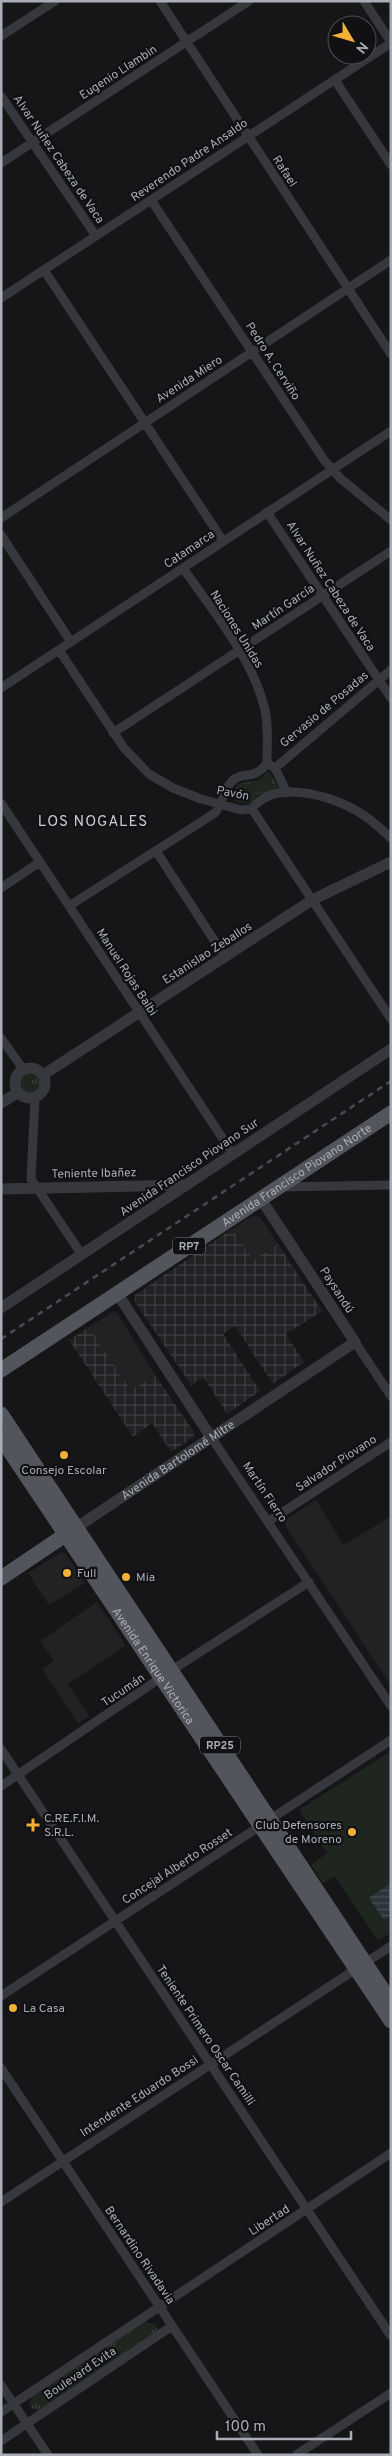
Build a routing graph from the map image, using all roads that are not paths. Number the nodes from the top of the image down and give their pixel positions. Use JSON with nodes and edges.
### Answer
{"nodes":[{"id":1,"x":55,"y":1,"type":"edge"},
{"id":2,"x":160,"y":1,"type":"edge"},
{"id":3,"x":249,"y":1,"type":"edge"},
{"id":4,"x":364,"y":1,"type":"edge"},
{"id":5,"x":1,"y":36,"type":"edge"},
{"id":6,"x":186,"y":42,"type":"junction"},
{"id":7,"x":391,"y":42,"type":"edge"},
{"id":8,"x":335,"y":80,"type":"junction"},
{"id":9,"x":1,"y":96,"type":"edge"},
{"id":10,"x":247,"y":136,"type":"junction"},
{"id":11,"x":32,"y":143,"type":"junction"},
{"id":12,"x":1,"y":163,"type":"edge"},
{"id":13,"x":391,"y":166,"type":"edge"},
{"id":14,"x":152,"y":200,"type":"junction"},
{"id":15,"x":96,"y":236,"type":"junction"},
{"id":16,"x":391,"y":260,"type":"edge"},
{"id":17,"x":44,"y":270,"type":"junction"},
{"id":18,"x":348,"y":289,"type":"junction"},
{"id":19,"x":1,"y":298,"type":"edge"},
{"id":20,"x":253,"y":353,"type":"junction"},
{"id":21,"x":391,"y":354,"type":"edge"},
{"id":22,"x":144,"y":423,"type":"junction"},
{"id":23,"x":391,"y":431,"type":"edge"},
{"id":24,"x":331,"y":470,"type":"junction"},
{"id":25,"x":268,"y":512,"type":"junction"},
{"id":26,"x":1,"y":518,"type":"edge"},
{"id":27,"x":391,"y":520,"type":"edge"},
{"id":28,"x":1,"y":535,"type":"edge"},
{"id":29,"x":223,"y":541,"type":"junction"},
{"id":30,"x":391,"y":551,"type":"edge"},
{"id":31,"x":183,"y":568,"type":"junction"},
{"id":32,"x":323,"y":596,"type":"junction"},
{"id":33,"x":71,"y":642,"type":"junction"},
{"id":34,"x":59,"y":650,"type":"junction"},
{"id":35,"x":239,"y":652,"type":"junction"},
{"id":36,"x":391,"y":670,"type":"edge"},
{"id":37,"x":378,"y":680,"type":"junction"},
{"id":38,"x":1,"y":688,"type":"edge"},
{"id":39,"x":391,"y":698,"type":"edge"},
{"id":40,"x":114,"y":733,"type":"junction"},
{"id":41,"x":271,"y":766,"type":"junction"},
{"id":42,"x":288,"y":793,"type":"junction"},
{"id":43,"x":1,"y":803,"type":"edge"},
{"id":44,"x":222,"y":805,"type":"junction"},
{"id":45,"x":252,"y":809,"type":"junction"},
{"id":46,"x":391,"y":838,"type":"edge"},
{"id":47,"x":156,"y":851,"type":"junction"},
{"id":48,"x":40,"y":862,"type":"junction"},
{"id":49,"x":391,"y":862,"type":"edge"},
{"id":50,"x":1,"y":888,"type":"edge"},
{"id":51,"x":312,"y":900,"type":"junction"},
{"id":52,"x":69,"y":906,"type":"junction"},
{"id":53,"x":225,"y":957,"type":"junction"},
{"id":54,"x":139,"y":1013,"type":"junction"},
{"id":55,"x":391,"y":1019,"type":"edge"},
{"id":56,"x":1,"y":1038,"type":"edge"},
{"id":57,"x":391,"y":1049,"type":"edge"},
{"id":58,"x":23,"y":1069,"type":"junction"},
{"id":59,"x":43,"y":1075,"type":"junction"},
{"id":60,"x":17,"y":1093,"type":"junction"},
{"id":61,"x":35,"y":1098,"type":"junction"},
{"id":62,"x":1,"y":1103,"type":"edge"},
{"id":63,"x":391,"y":1113,"type":"edge"},
{"id":64,"x":233,"y":1154,"type":"junction"},
{"id":65,"x":187,"y":1185,"type":"junction"},
{"id":66,"x":391,"y":1185,"type":"edge"},
{"id":67,"x":278,"y":1187,"type":"junction"},
{"id":68,"x":35,"y":1188,"type":"junction"},
{"id":69,"x":1,"y":1189,"type":"edge"},
{"id":70,"x":261,"y":1199,"type":"junction"},
{"id":71,"x":82,"y":1255,"type":"junction"},
{"id":72,"x":117,"y":1293,"type":"junction"},
{"id":73,"x":1,"y":1308,"type":"edge"},
{"id":74,"x":355,"y":1342,"type":"junction"},
{"id":75,"x":1,"y":1370,"type":"edge"},
{"id":76,"x":391,"y":1396,"type":"edge"},
{"id":77,"x":1,"y":1414,"type":"edge"},
{"id":78,"x":211,"y":1437,"type":"junction"},
{"id":79,"x":1,"y":1438,"type":"edge"},
{"id":80,"x":391,"y":1442,"type":"edge"},
{"id":81,"x":269,"y":1521,"type":"junction"},
{"id":82,"x":71,"y":1531,"type":"junction"},
{"id":83,"x":1,"y":1578,"type":"edge"},
{"id":84,"x":309,"y":1582,"type":"junction"},
{"id":85,"x":167,"y":1674,"type":"junction"},
{"id":86,"x":391,"y":1706,"type":"edge"},
{"id":87,"x":391,"y":1740,"type":"edge"},
{"id":88,"x":1,"y":1749,"type":"edge"},
{"id":89,"x":18,"y":1775,"type":"junction"},
{"id":90,"x":1,"y":1786,"type":"edge"},
{"id":91,"x":265,"y":1823,"type":"junction"},
{"id":92,"x":115,"y":1921,"type":"junction"},
{"id":93,"x":391,"y":1946,"type":"edge"},
{"id":94,"x":361,"y":1966,"type":"junction"},
{"id":95,"x":1,"y":1996,"type":"edge"},
{"id":96,"x":391,"y":2002,"type":"edge"},
{"id":97,"x":391,"y":2021,"type":"edge"},
{"id":98,"x":210,"y":2064,"type":"junction"},
{"id":99,"x":1,"y":2068,"type":"edge"},
{"id":100,"x":391,"y":2153,"type":"edge"},
{"id":101,"x":63,"y":2161,"type":"junction"},
{"id":102,"x":1,"y":2202,"type":"edge"},
{"id":103,"x":308,"y":2209,"type":"junction"},
{"id":104,"x":160,"y":2307,"type":"junction"},
{"id":105,"x":172,"y":2326,"type":"junction"},
{"id":106,"x":391,"y":2336,"type":"edge"},
{"id":107,"x":1,"y":2385,"type":"edge"},
{"id":108,"x":391,"y":2393,"type":"edge"},
{"id":109,"x":14,"y":2404,"type":"junction"},
{"id":110,"x":1,"y":2412,"type":"edge"},
{"id":111,"x":27,"y":2424,"type":"junction"},
{"id":112,"x":1,"y":2441,"type":"edge"},
{"id":113,"x":48,"y":2455,"type":"edge"},
{"id":114,"x":258,"y":2455,"type":"edge"},
{"id":115,"x":296,"y":2455,"type":"edge"}],
"edges":[{"from":1,"to":5,"type":"street"},
{"from":2,"to":6,"type":"street","name":"Rafael"},
{"from":3,"to":6,"type":"street","name":"Eugenio Llambin"},
{"from":4,"to":7,"type":"street"},
{"from":6,"to":10,"type":"street","name":"Rafael"},
{"from":6,"to":11,"type":"street","name":"Eugenio Llambin"},
{"from":7,"to":8,"type":"street","name":"Reverendo Padre Ansaldo"},
{"from":8,"to":10,"type":"street","name":"Reverendo Padre Ansaldo"},
{"from":8,"to":13,"type":"street"},
{"from":9,"to":11,"type":"street","name":"Alvar Nuñez Cabeza de Vaca"},
{"from":10,"to":14,"type":"street","name":"Reverendo Padre Ansaldo"},
{"from":10,"to":18,"type":"street","name":"Rafael"},
{"from":11,"to":12,"type":"street","name":"Eugenio Llambin"},
{"from":11,"to":15,"type":"street","name":"Alvar Nuñez Cabeza de Vaca"},
{"from":14,"to":15,"type":"street","name":"Reverendo Padre Ansaldo"},
{"from":14,"to":20,"type":"street","name":"Pedro A. Cerviño"},
{"from":15,"to":17,"type":"street","name":"Reverendo Padre Ansaldo"},
{"from":16,"to":18,"type":"street","name":"Avenida Miero"},
{"from":17,"to":19,"type":"street","name":"Reverendo Padre Ansaldo"},
{"from":17,"to":22,"type":"street"},
{"from":18,"to":20,"type":"street","name":"Avenida Miero"},
{"from":18,"to":21,"type":"street","name":"Rafael"},
{"from":20,"to":22,"type":"street","name":"Avenida Miero"},
{"from":20,"to":24,"type":"street","name":"Pedro A. Cerviño"},
{"from":22,"to":26,"type":"street","name":"Avenida Miero"},
{"from":22,"to":29,"type":"street"},
{"from":23,"to":24,"type":"street","name":"Catamarca"},
{"from":24,"to":25,"type":"street","name":"Catamarca"},
{"from":24,"to":27,"type":"street","name":"Pedro A. Cerviño"},
{"from":25,"to":29,"type":"street","name":"Catamarca"},
{"from":25,"to":32,"type":"street","name":"Alvar Nuñez Cabeza de Vaca"},
{"from":28,"to":33,"type":"street"},
{"from":29,"to":31,"type":"street","name":"Catamarca"},
{"from":30,"to":32,"type":"street","name":"Martín García"},
{"from":31,"to":33,"type":"street","name":"Catamarca"},
{"from":31,"to":35,"type":"street","name":"Naciones Unidas"},
{"from":32,"to":35,"type":"street","name":"Martín García"},
{"from":32,"to":37,"type":"street","name":"Alvar Nuñez Cabeza de Vaca"},
{"from":33,"to":34,"type":"street","name":"Catamarca"},
{"from":34,"to":38,"type":"street","name":"Catamarca"},
{"from":34,"to":40,"type":"street","name":"Pavón"},
{"from":35,"to":40,"type":"street","name":"Martín García"},
{"from":35,"to":41,"type":"street","name":"Naciones Unidas"},
{"from":36,"to":37,"type":"street","name":"Gervasio de Posadas"},
{"from":37,"to":39,"type":"street","name":"Alvar Nuñez Cabeza de Vaca"},
{"from":37,"to":41,"type":"street","name":"Gervasio de Posadas"},
{"from":40,"to":44,"type":"street","name":"Pavón"},
{"from":41,"to":42,"type":"street","name":"Naciones Unidas"},
{"from":41,"to":44,"type":"street","name":"Gervasio de Posadas"},
{"from":42,"to":45,"type":"street"},
{"from":42,"to":46,"type":"street"},
{"from":43,"to":48,"type":"street","name":"Manuel Rojas Balbi"},
{"from":44,"to":45,"type":"street","name":"Pavón"},
{"from":44,"to":47,"type":"street","name":"Gervasio de Posadas"},
{"from":45,"to":51,"type":"street","name":"Pavón"},
{"from":47,"to":52,"type":"street","name":"Gervasio de Posadas"},
{"from":47,"to":53,"type":"street"},
{"from":48,"to":50,"type":"street"},
{"from":48,"to":52,"type":"street","name":"Manuel Rojas Balbi"},
{"from":49,"to":51,"type":"street","name":"Estanislao Zeballos"},
{"from":51,"to":53,"type":"street","name":"Estanislao Zeballos"},
{"from":51,"to":55,"type":"street","name":"Pavón"},
{"from":52,"to":54,"type":"street","name":"Manuel Rojas Balbi"},
{"from":53,"to":54,"type":"street","name":"Estanislao Zeballos"},
{"from":54,"to":59,"type":"street","name":"Estanislao Zeballos"},
{"from":54,"to":64,"type":"street","name":"Manuel Rojas Balbi"},
{"from":56,"to":58,"type":"street"},
{"from":57,"to":64,"type":"street","name":"Avenida Francisco Piovano Sur"},
{"from":58,"to":59,"type":"street"},
{"from":58,"to":60,"type":"street"},
{"from":59,"to":61,"type":"street"},
{"from":60,"to":61,"type":"street"},
{"from":60,"to":62,"type":"street"},
{"from":61,"to":68,"type":"street"},
{"from":63,"to":67,"type":"main road","name":"Avenida Francisco Piovano Norte","number":"RP7"},
{"from":64,"to":65,"type":"street","name":"Avenida Francisco Piovano Sur"},
{"from":65,"to":68,"type":"street","name":"Teniente Ibañez"},
{"from":65,"to":71,"type":"street","name":"Avenida Francisco Piovano Sur"},
{"from":66,"to":67,"type":"street"},
{"from":67,"to":70,"type":"main road","name":"Avenida Francisco Piovano Norte","number":"RP7"},
{"from":68,"to":69,"type":"street","name":"Teniente Ibañez"},
{"from":68,"to":71,"type":"street"},
{"from":70,"to":72,"type":"main road","name":"Avenida Francisco Piovano Norte","number":"RP7"},
{"from":70,"to":74,"type":"street","name":"Paysandú"},
{"from":71,"to":73,"type":"street","name":"Avenida Francisco Piovano Sur"},
{"from":72,"to":75,"type":"main road","name":"Avenida Francisco Piovano Norte","number":"RP7"},
{"from":72,"to":78,"type":"street","name":"Martín Fierro"},
{"from":74,"to":76,"type":"street","name":"Paysandú"},
{"from":74,"to":78,"type":"street","name":"Avenida Bartolomé Mitre"},
{"from":77,"to":82,"type":"main road"},
{"from":78,"to":81,"type":"street","name":"Martín Fierro"},
{"from":78,"to":82,"type":"street","name":"Avenida Bartolomé Mitre"},
{"from":79,"to":82,"type":"main road"},
{"from":80,"to":81,"type":"street","name":"Salvador Piovano"},
{"from":81,"to":84,"type":"street","name":"Martín Fierro"},
{"from":82,"to":83,"type":"main road","name":"Avenida Bartolomé Mitre"},
{"from":82,"to":85,"type":"main road","name":"Avenida Enrique Victorica","number":"RP25"},
{"from":84,"to":85,"type":"street","name":"Tucumán"},
{"from":84,"to":86,"type":"street","name":"Martín Fierro"},
{"from":85,"to":89,"type":"street","name":"Tucumán"},
{"from":85,"to":91,"type":"main road","name":"Avenida Enrique Victorica","number":"RP25"},
{"from":87,"to":91,"type":"street","name":"Concejal Alberto Rosset"},
{"from":88,"to":89,"type":"street","name":"Teniente Primero Oscar Camilli"},
{"from":89,"to":90,"type":"street","name":"Tucumán"},
{"from":89,"to":92,"type":"street","name":"Teniente Primero Oscar Camilli"},
{"from":91,"to":92,"type":"street","name":"Concejal Alberto Rosset"},
{"from":91,"to":94,"type":"main road","name":"Avenida Enrique Victorica","number":"RP25"},
{"from":92,"to":95,"type":"street","name":"Concejal Alberto Rosset"},
{"from":92,"to":98,"type":"street","name":"Teniente Primero Oscar Camilli"},
{"from":93,"to":94,"type":"street","name":"Intendente Eduardo Bossi"},
{"from":94,"to":96,"type":"main road","name":"Avenida Enrique Victorica","number":"RP25"},
{"from":94,"to":97,"type":"main road","name":"Avenida Enrique Victorica","number":"RP25"},
{"from":94,"to":98,"type":"street","name":"Intendente Eduardo Bossi"},
{"from":98,"to":101,"type":"street","name":"Intendente Eduardo Bossi"},
{"from":98,"to":103,"type":"street","name":"Teniente Primero Oscar Camilli"},
{"from":99,"to":101,"type":"street","name":"Bernardino Rivadavia"},
{"from":100,"to":103,"type":"street","name":"Libertad"},
{"from":101,"to":102,"type":"street","name":"Intendente Eduardo Bossi"},
{"from":101,"to":104,"type":"street","name":"Bernardino Rivadavia"},
{"from":103,"to":104,"type":"street","name":"Libertad"},
{"from":103,"to":106,"type":"street","name":"Teniente Primero Oscar Camilli"},
{"from":104,"to":105,"type":"street","name":"Bernardino Rivadavia"},
{"from":104,"to":109,"type":"street","name":"Boulevard Evita"},
{"from":105,"to":111,"type":"street","name":"Boulevard Evita"},
{"from":105,"to":114,"type":"street","name":"Bernardino Rivadavia"},
{"from":107,"to":109,"type":"street"},
{"from":108,"to":115,"type":"street"},
{"from":109,"to":110,"type":"street","name":"Boulevard Evita"},
{"from":109,"to":111,"type":"street"},
{"from":111,"to":112,"type":"street","name":"Boulevard Evita"},
{"from":111,"to":113,"type":"street"}]}
